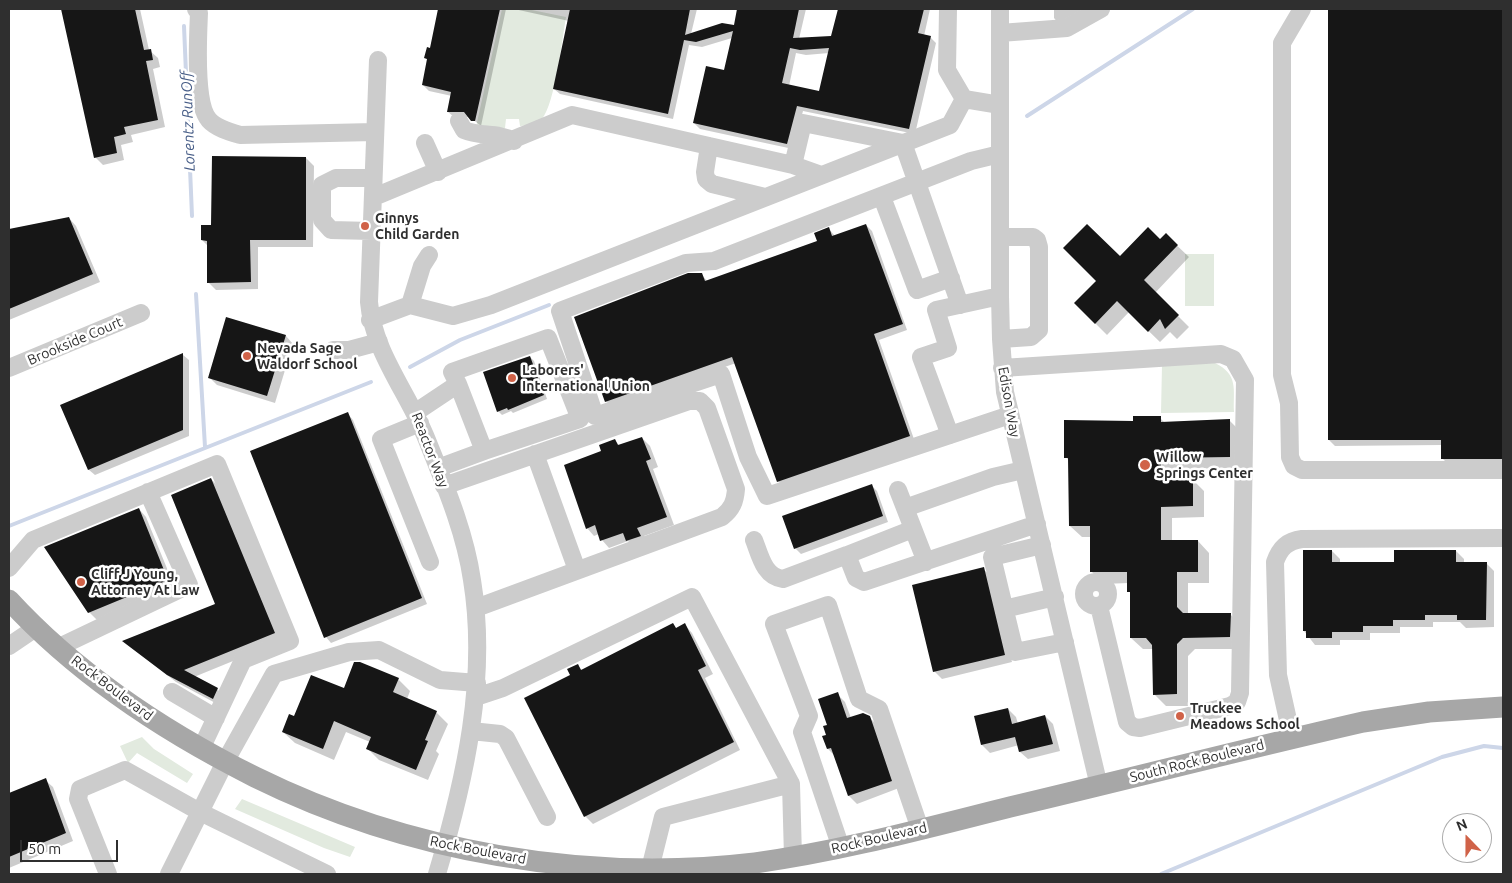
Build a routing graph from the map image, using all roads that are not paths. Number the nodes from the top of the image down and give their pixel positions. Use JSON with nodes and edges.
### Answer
{"nodes":[{"id":1,"x":196,"y":9,"type":"edge"},
{"id":2,"x":948,"y":9,"type":"edge"},
{"id":3,"x":1000,"y":9,"type":"edge"},
{"id":4,"x":1101,"y":9,"type":"edge"},
{"id":5,"x":1302,"y":9,"type":"edge"},
{"id":6,"x":1000,"y":33,"type":"junction"},
{"id":7,"x":378,"y":60,"type":"dead end"},
{"id":8,"x":964,"y":99,"type":"junction"},
{"id":9,"x":1000,"y":105,"type":"junction"},
{"id":10,"x":459,"y":121,"type":"dead end"},
{"id":11,"x":374,"y":132,"type":"junction"},
{"id":12,"x":514,"y":141,"type":"junction"},
{"id":13,"x":425,"y":143,"type":"dead end"},
{"id":14,"x":903,"y":143,"type":"junction"},
{"id":15,"x":709,"y":146,"type":"junction"},
{"id":16,"x":1000,"y":154,"type":"junction"},
{"id":17,"x":793,"y":165,"type":"junction"},
{"id":18,"x":438,"y":172,"type":"junction"},
{"id":19,"x":822,"y":175,"type":"junction"},
{"id":20,"x":373,"y":178,"type":"junction"},
{"id":21,"x":918,"y":182,"type":"junction"},
{"id":22,"x":374,"y":197,"type":"junction"},
{"id":23,"x":765,"y":197,"type":"junction"},
{"id":24,"x":882,"y":197,"type":"junction"},
{"id":25,"x":372,"y":231,"type":"junction"},
{"id":26,"x":1000,"y":237,"type":"junction"},
{"id":27,"x":429,"y":255,"type":"dead end"},
{"id":28,"x":951,"y":278,"type":"junction"},
{"id":29,"x":1000,"y":296,"type":"junction"},
{"id":30,"x":410,"y":305,"type":"junction"},
{"id":31,"x":960,"y":305,"type":"junction"},
{"id":32,"x":141,"y":313,"type":"dead end"},
{"id":33,"x":370,"y":320,"type":"junction"},
{"id":34,"x":1000,"y":339,"type":"junction"},
{"id":35,"x":379,"y":342,"type":"junction"},
{"id":36,"x":333,"y":350,"type":"dead end"},
{"id":37,"x":9,"y":368,"type":"edge"},
{"id":38,"x":1002,"y":368,"type":"junction"},
{"id":39,"x":458,"y":384,"type":"junction"},
{"id":40,"x":1010,"y":415,"type":"junction"},
{"id":41,"x":418,"y":417,"type":"junction"},
{"id":42,"x":950,"y":435,"type":"junction"},
{"id":43,"x":484,"y":451,"type":"junction"},
{"id":44,"x":534,"y":454,"type":"junction"},
{"id":45,"x":438,"y":468,"type":"junction"},
{"id":46,"x":1023,"y":470,"type":"junction"},
{"id":47,"x":1503,"y":470,"type":"edge"},
{"id":48,"x":444,"y":486,"type":"junction"},
{"id":49,"x":898,"y":490,"type":"dead end"},
{"id":50,"x":148,"y":492,"type":"junction"},
{"id":51,"x":905,"y":508,"type":"junction"},
{"id":52,"x":1037,"y":524,"type":"junction"},
{"id":53,"x":913,"y":529,"type":"junction"},
{"id":54,"x":1503,"y":538,"type":"edge"},
{"id":55,"x":754,"y":540,"type":"dead end"},
{"id":56,"x":1042,"y":545,"type":"junction"},
{"id":57,"x":847,"y":555,"type":"junction"},
{"id":58,"x":430,"y":562,"type":"dead end"},
{"id":59,"x":926,"y":562,"type":"junction"},
{"id":60,"x":9,"y":568,"type":"edge"},
{"id":61,"x":577,"y":570,"type":"junction"},
{"id":62,"x":9,"y":600,"type":"edge"},
{"id":63,"x":1056,"y":602,"type":"junction"},
{"id":64,"x":476,"y":608,"type":"junction"},
{"id":65,"x":1004,"y":609,"type":"junction"},
{"id":66,"x":36,"y":627,"type":"junction"},
{"id":67,"x":1065,"y":642,"type":"junction"},
{"id":68,"x":9,"y":646,"type":"edge"},
{"id":69,"x":59,"y":647,"type":"junction"},
{"id":70,"x":476,"y":690,"type":"junction"},
{"id":71,"x":172,"y":692,"type":"dead end"},
{"id":72,"x":1503,"y":708,"type":"edge"},
{"id":73,"x":216,"y":718,"type":"junction"},
{"id":74,"x":471,"y":731,"type":"junction"},
{"id":75,"x":1292,"y":738,"type":"junction"},
{"id":76,"x":201,"y":749,"type":"junction"},
{"id":77,"x":225,"y":762,"type":"junction"},
{"id":78,"x":791,"y":784,"type":"junction"},
{"id":79,"x":1099,"y":786,"type":"junction"},
{"id":80,"x":200,"y":812,"type":"junction"},
{"id":81,"x":547,"y":817,"type":"dead end"},
{"id":82,"x":920,"y":829,"type":"junction"},
{"id":83,"x":446,"y":844,"type":"junction"},
{"id":84,"x":841,"y":848,"type":"junction"},
{"id":85,"x":793,"y":857,"type":"junction"},
{"id":86,"x":650,"y":869,"type":"junction"},
{"id":87,"x":108,"y":874,"type":"edge"},
{"id":88,"x":169,"y":874,"type":"edge"},
{"id":89,"x":327,"y":874,"type":"edge"},
{"id":90,"x":437,"y":874,"type":"edge"}],
"edges":[{"from":1,"to":11,"type":"street"},
{"from":2,"to":8,"type":"street"},
{"from":3,"to":6,"type":"street","name":"Edison Way"},
{"from":4,"to":6,"type":"street"},
{"from":5,"to":47,"type":"street"},
{"from":6,"to":9,"type":"street","name":"Edison Way"},
{"from":7,"to":11,"type":"street","name":"Reactor Way"},
{"from":8,"to":9,"type":"street"},
{"from":8,"to":14,"type":"street"},
{"from":9,"to":16,"type":"street","name":"Edison Way"},
{"from":10,"to":12,"type":"street"},
{"from":11,"to":20,"type":"street","name":"Reactor Way"},
{"from":12,"to":15,"type":"street"},
{"from":12,"to":18,"type":"street"},
{"from":13,"to":18,"type":"street"},
{"from":14,"to":17,"type":"street"},
{"from":14,"to":19,"type":"street"},
{"from":14,"to":21,"type":"street"},
{"from":15,"to":17,"type":"street"},
{"from":15,"to":23,"type":"street"},
{"from":16,"to":21,"type":"street"},
{"from":16,"to":26,"type":"street","name":"Edison Way"},
{"from":17,"to":19,"type":"street"},
{"from":18,"to":22,"type":"street"},
{"from":19,"to":23,"type":"street"},
{"from":20,"to":22,"type":"street","name":"Reactor Way"},
{"from":20,"to":25,"type":"street"},
{"from":21,"to":24,"type":"street"},
{"from":21,"to":28,"type":"street"},
{"from":22,"to":25,"type":"street","name":"Reactor Way"},
{"from":23,"to":30,"type":"street"},
{"from":24,"to":28,"type":"street"},
{"from":24,"to":42,"type":"street"},
{"from":25,"to":33,"type":"street","name":"Reactor Way"},
{"from":26,"to":29,"type":"street","name":"Edison Way"},
{"from":26,"to":34,"type":"street"},
{"from":27,"to":30,"type":"street"},
{"from":28,"to":31,"type":"street"},
{"from":29,"to":31,"type":"street"},
{"from":29,"to":34,"type":"street","name":"Edison Way"},
{"from":30,"to":33,"type":"street"},
{"from":31,"to":42,"type":"street"},
{"from":32,"to":37,"type":"street","name":"Brookside Court"},
{"from":33,"to":35,"type":"street","name":"Reactor Way"},
{"from":34,"to":38,"type":"street","name":"Edison Way"},
{"from":35,"to":36,"type":"street"},
{"from":35,"to":41,"type":"street","name":"Reactor Way"},
{"from":38,"to":40,"type":"street","name":"Edison Way"},
{"from":38,"to":63,"type":"street"},
{"from":39,"to":41,"type":"street"},
{"from":39,"to":43,"type":"street"},
{"from":39,"to":43,"type":"street"},
{"from":40,"to":42,"type":"street"},
{"from":40,"to":46,"type":"street","name":"Edison Way"},
{"from":41,"to":45,"type":"street","name":"Reactor Way"},
{"from":41,"to":58,"type":"street"},
{"from":43,"to":45,"type":"street"},
{"from":44,"to":48,"type":"street"},
{"from":44,"to":61,"type":"street"},
{"from":44,"to":61,"type":"street"},
{"from":45,"to":48,"type":"street","name":"Reactor Way"},
{"from":46,"to":51,"type":"street"},
{"from":46,"to":52,"type":"street","name":"Edison Way"},
{"from":48,"to":64,"type":"street","name":"Reactor Way"},
{"from":49,"to":51,"type":"street"},
{"from":50,"to":60,"type":"street"},
{"from":50,"to":69,"type":"street"},
{"from":50,"to":73,"type":"street"},
{"from":51,"to":53,"type":"street"},
{"from":52,"to":56,"type":"street","name":"Edison Way"},
{"from":52,"to":59,"type":"street"},
{"from":53,"to":57,"type":"street"},
{"from":53,"to":59,"type":"street"},
{"from":54,"to":75,"type":"street"},
{"from":55,"to":57,"type":"street"},
{"from":56,"to":63,"type":"street","name":"Edison Way"},
{"from":56,"to":65,"type":"street"},
{"from":57,"to":59,"type":"street"},
{"from":61,"to":64,"type":"street"},
{"from":62,"to":66,"type":"main road","name":"Rock Boulevard"},
{"from":63,"to":65,"type":"street"},
{"from":63,"to":67,"type":"street","name":"Edison Way"},
{"from":64,"to":70,"type":"street","name":"Reactor Way"},
{"from":65,"to":67,"type":"street"},
{"from":66,"to":68,"type":"street"},
{"from":66,"to":69,"type":"main road","name":"Rock Boulevard"},
{"from":67,"to":79,"type":"street","name":"Edison Way"},
{"from":69,"to":76,"type":"main road","name":"Rock Boulevard"},
{"from":70,"to":74,"type":"street","name":"Reactor Way"},
{"from":70,"to":77,"type":"street"},
{"from":70,"to":78,"type":"street"},
{"from":71,"to":73,"type":"street"},
{"from":72,"to":75,"type":"main road","name":"South Rock Boulevard"},
{"from":73,"to":76,"type":"street"},
{"from":74,"to":81,"type":"street"},
{"from":74,"to":83,"type":"street","name":"Reactor Way"},
{"from":75,"to":79,"type":"main road","name":"South Rock Boulevard"},
{"from":76,"to":77,"type":"main road","name":"Rock Boulevard"},
{"from":77,"to":80,"type":"street"},
{"from":77,"to":83,"type":"main road","name":"Rock Boulevard"},
{"from":78,"to":85,"type":"street"},
{"from":78,"to":86,"type":"street"},
{"from":79,"to":82,"type":"main road","name":"Rock Boulevard"},
{"from":80,"to":87,"type":"street"},
{"from":80,"to":88,"type":"street"},
{"from":80,"to":89,"type":"street"},
{"from":82,"to":84,"type":"main road","name":"Rock Boulevard"},
{"from":82,"to":84,"type":"street"},
{"from":83,"to":86,"type":"main road","name":"Rock Boulevard"},
{"from":83,"to":90,"type":"street","name":"Reactor Way"},
{"from":84,"to":85,"type":"main road","name":"Rock Boulevard"},
{"from":85,"to":86,"type":"main road","name":"Rock Boulevard"}]}
